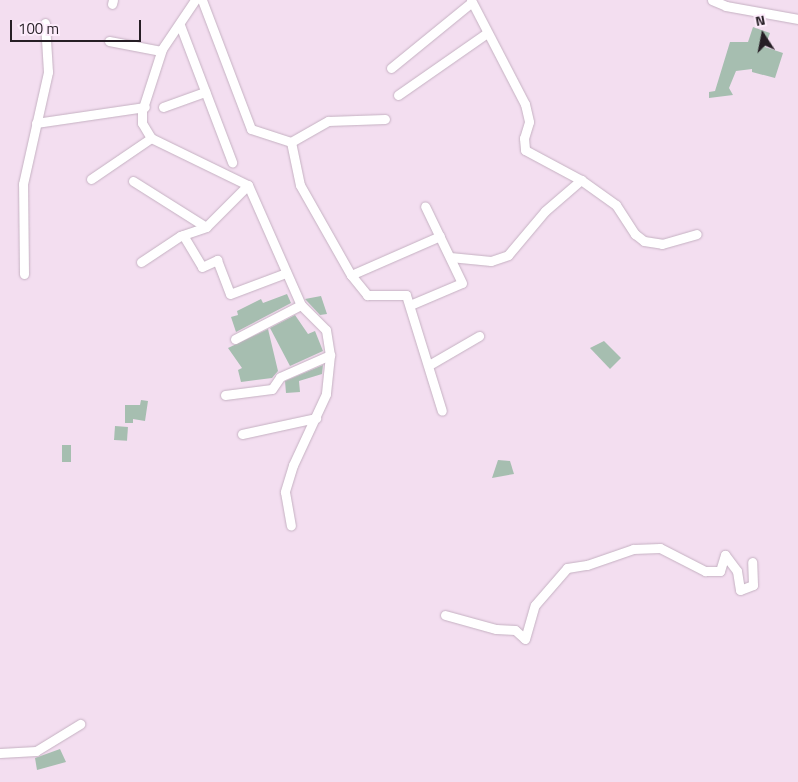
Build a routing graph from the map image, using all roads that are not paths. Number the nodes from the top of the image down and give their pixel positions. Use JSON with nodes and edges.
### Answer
{"nodes":[{"id":1,"x":195,"y":0,"type":"edge"},
{"id":2,"x":202,"y":0,"type":"edge"},
{"id":3,"x":712,"y":0,"type":"edge"},
{"id":4,"x":472,"y":1,"type":"edge"},
{"id":5,"x":798,"y":19,"type":"edge"},
{"id":6,"x":45,"y":23,"type":"dead end"},
{"id":7,"x":180,"y":25,"type":"junction"},
{"id":8,"x":487,"y":33,"type":"junction"},
{"id":9,"x":109,"y":41,"type":"dead end"},
{"id":10,"x":161,"y":51,"type":"junction"},
{"id":11,"x":391,"y":68,"type":"dead end"},
{"id":12,"x":206,"y":92,"type":"junction"},
{"id":13,"x":398,"y":95,"type":"dead end"},
{"id":14,"x":145,"y":107,"type":"junction"},
{"id":15,"x":162,"y":107,"type":"dead end"},
{"id":16,"x":384,"y":119,"type":"dead end"},
{"id":17,"x":36,"y":123,"type":"junction"},
{"id":18,"x":151,"y":138,"type":"junction"},
{"id":19,"x":291,"y":142,"type":"junction"},
{"id":20,"x":232,"y":162,"type":"dead end"},
{"id":21,"x":91,"y":179,"type":"dead end"},
{"id":22,"x":581,"y":180,"type":"junction"},
{"id":23,"x":133,"y":181,"type":"dead end"},
{"id":24,"x":248,"y":185,"type":"junction"},
{"id":25,"x":425,"y":206,"type":"dead end"},
{"id":26,"x":206,"y":227,"type":"junction"},
{"id":27,"x":697,"y":234,"type":"dead end"},
{"id":28,"x":183,"y":235,"type":"junction"},
{"id":29,"x":440,"y":236,"type":"junction"},
{"id":30,"x":450,"y":257,"type":"junction"},
{"id":31,"x":141,"y":262,"type":"dead end"},
{"id":32,"x":286,"y":273,"type":"junction"},
{"id":33,"x":24,"y":274,"type":"dead end"},
{"id":34,"x":350,"y":275,"type":"junction"},
{"id":35,"x":410,"y":305,"type":"junction"},
{"id":36,"x":301,"y":306,"type":"junction"},
{"id":37,"x":479,"y":336,"type":"dead end"},
{"id":38,"x":235,"y":339,"type":"dead end"},
{"id":39,"x":330,"y":355,"type":"junction"},
{"id":40,"x":429,"y":365,"type":"junction"},
{"id":41,"x":224,"y":396,"type":"dead end"},
{"id":42,"x":442,"y":411,"type":"dead end"},
{"id":43,"x":316,"y":418,"type":"junction"},
{"id":44,"x":242,"y":434,"type":"dead end"},
{"id":45,"x":291,"y":525,"type":"dead end"},
{"id":46,"x":752,"y":562,"type":"dead end"},
{"id":47,"x":445,"y":615,"type":"dead end"},
{"id":48,"x":80,"y":724,"type":"dead end"},
{"id":49,"x":0,"y":753,"type":"edge"}],
"edges":[{"from":1,"to":7,"type":"street"},
{"from":2,"to":19,"type":"street"},
{"from":3,"to":5,"type":"street"},
{"from":4,"to":8,"type":"street"},
{"from":4,"to":11,"type":"street"},
{"from":6,"to":17,"type":"street"},
{"from":7,"to":10,"type":"street"},
{"from":7,"to":12,"type":"street"},
{"from":8,"to":13,"type":"street"},
{"from":8,"to":22,"type":"street"},
{"from":9,"to":10,"type":"street"},
{"from":10,"to":14,"type":"street"},
{"from":12,"to":15,"type":"street"},
{"from":12,"to":20,"type":"street"},
{"from":14,"to":17,"type":"street"},
{"from":14,"to":18,"type":"street"},
{"from":16,"to":19,"type":"street"},
{"from":17,"to":33,"type":"street"},
{"from":18,"to":21,"type":"street"},
{"from":18,"to":24,"type":"street"},
{"from":19,"to":34,"type":"street"},
{"from":22,"to":27,"type":"street"},
{"from":22,"to":30,"type":"street"},
{"from":23,"to":26,"type":"street"},
{"from":24,"to":26,"type":"street"},
{"from":24,"to":32,"type":"street"},
{"from":25,"to":29,"type":"street"},
{"from":26,"to":28,"type":"street"},
{"from":28,"to":31,"type":"street"},
{"from":28,"to":32,"type":"street"},
{"from":29,"to":30,"type":"street"},
{"from":29,"to":34,"type":"street"},
{"from":30,"to":35,"type":"street"},
{"from":32,"to":36,"type":"street"},
{"from":34,"to":35,"type":"street"},
{"from":35,"to":40,"type":"street"},
{"from":36,"to":38,"type":"street"},
{"from":36,"to":39,"type":"street"},
{"from":37,"to":40,"type":"street"},
{"from":39,"to":41,"type":"street"},
{"from":39,"to":43,"type":"street"},
{"from":40,"to":42,"type":"street"},
{"from":43,"to":44,"type":"street"},
{"from":43,"to":45,"type":"street"},
{"from":46,"to":47,"type":"street"},
{"from":48,"to":49,"type":"street"}]}
